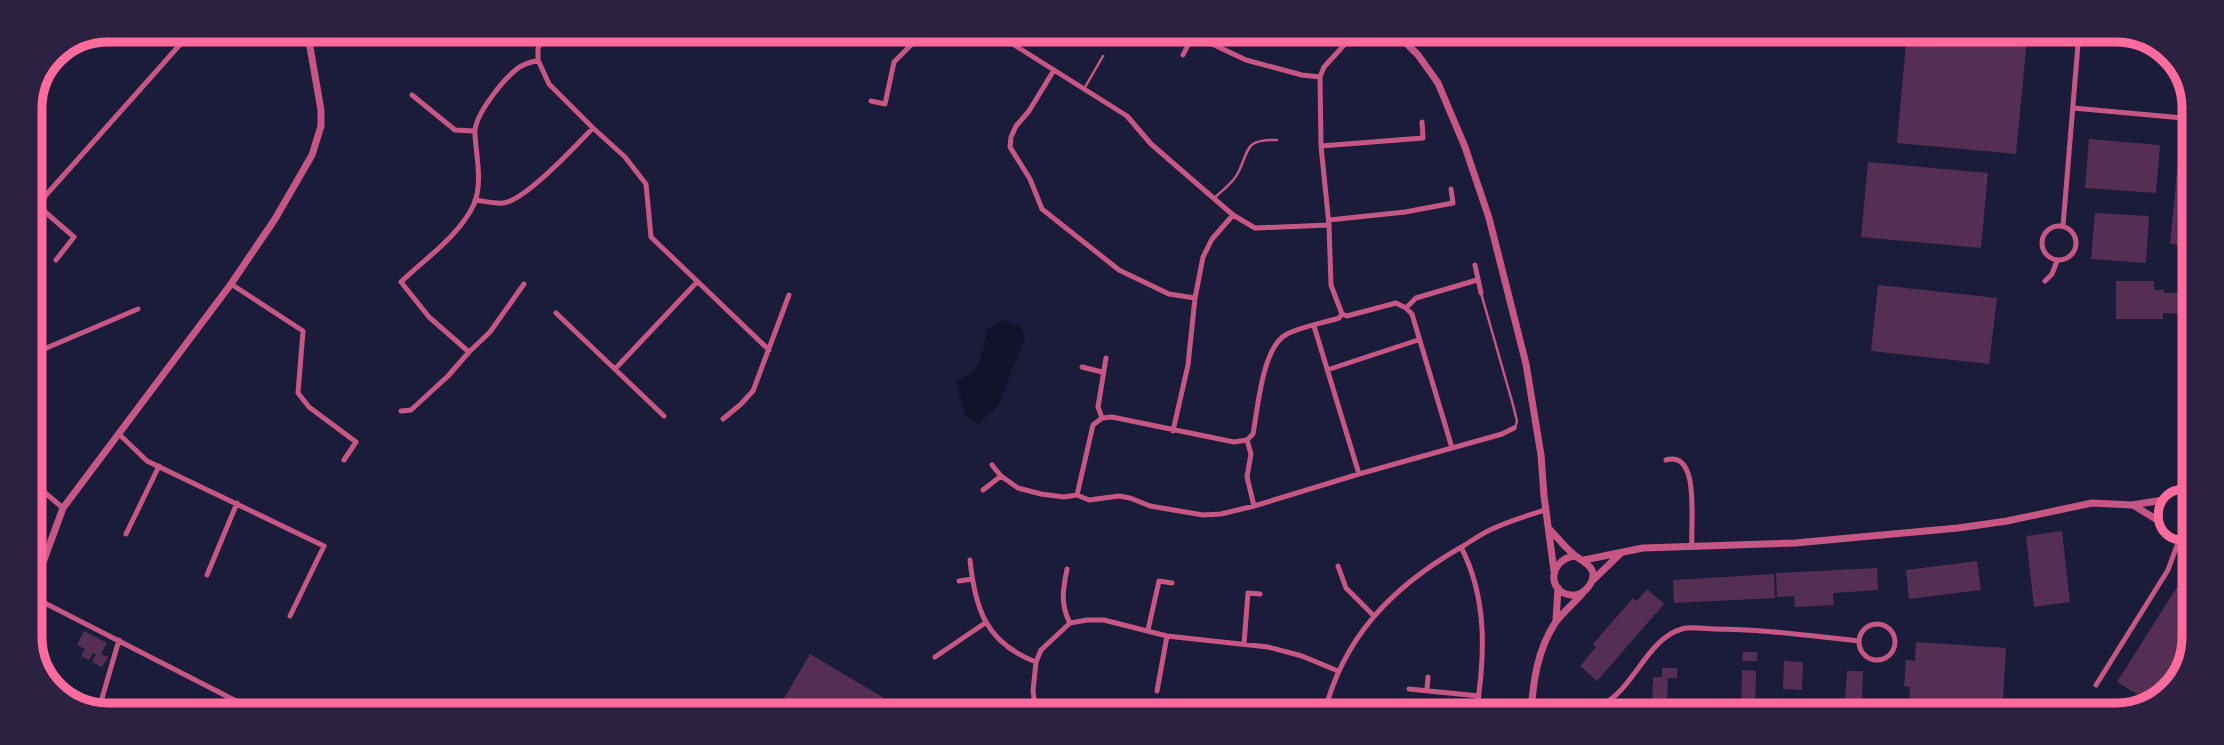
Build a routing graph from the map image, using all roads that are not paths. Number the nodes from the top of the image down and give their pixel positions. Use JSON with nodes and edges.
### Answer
{"nodes":[{"id":1,"x":181,"y":42,"type":"edge"},
{"id":2,"x":309,"y":42,"type":"edge"},
{"id":3,"x":540,"y":42,"type":"edge"},
{"id":4,"x":914,"y":42,"type":"edge"},
{"id":5,"x":1011,"y":42,"type":"edge"},
{"id":6,"x":1190,"y":42,"type":"edge"},
{"id":7,"x":1211,"y":42,"type":"edge"},
{"id":8,"x":1346,"y":42,"type":"edge"},
{"id":9,"x":1405,"y":42,"type":"edge"},
{"id":10,"x":2078,"y":42,"type":"edge"},
{"id":11,"x":1183,"y":55,"type":"dead end"},
{"id":12,"x":1103,"y":56,"type":"dead end"},
{"id":13,"x":538,"y":61,"type":"junction"},
{"id":14,"x":1054,"y":70,"type":"junction"},
{"id":15,"x":1320,"y":77,"type":"junction"},
{"id":16,"x":1084,"y":89,"type":"junction"},
{"id":17,"x":412,"y":95,"type":"dead end"},
{"id":18,"x":872,"y":101,"type":"dead end"},
{"id":19,"x":2073,"y":108,"type":"junction"},
{"id":20,"x":2182,"y":118,"type":"edge"},
{"id":21,"x":1422,"y":122,"type":"dead end"},
{"id":22,"x":593,"y":128,"type":"junction"},
{"id":23,"x":474,"y":131,"type":"junction"},
{"id":24,"x":1277,"y":140,"type":"dead end"},
{"id":25,"x":1321,"y":146,"type":"junction"},
{"id":26,"x":1451,"y":189,"type":"dead end"},
{"id":27,"x":1214,"y":198,"type":"junction"},
{"id":28,"x":42,"y":199,"type":"edge"},
{"id":29,"x":475,"y":200,"type":"junction"},
{"id":30,"x":42,"y":209,"type":"edge"},
{"id":31,"x":1233,"y":215,"type":"junction"},
{"id":32,"x":1329,"y":223,"type":"junction"},
{"id":33,"x":2063,"y":226,"type":"junction"},
{"id":34,"x":56,"y":260,"type":"dead end"},
{"id":35,"x":2057,"y":261,"type":"junction"},
{"id":36,"x":1475,"y":265,"type":"dead end"},
{"id":37,"x":1477,"y":280,"type":"junction"},
{"id":38,"x":2045,"y":281,"type":"dead end"},
{"id":39,"x":697,"y":282,"type":"junction"},
{"id":40,"x":231,"y":284,"type":"junction"},
{"id":41,"x":524,"y":284,"type":"dead end"},
{"id":42,"x":1481,"y":293,"type":"joint"},
{"id":43,"x":789,"y":295,"type":"dead end"},
{"id":44,"x":1195,"y":298,"type":"junction"},
{"id":45,"x":1406,"y":308,"type":"junction"},
{"id":46,"x":138,"y":309,"type":"dead end"},
{"id":47,"x":556,"y":313,"type":"dead end"},
{"id":48,"x":1342,"y":314,"type":"junction"},
{"id":49,"x":1314,"y":326,"type":"junction"},
{"id":50,"x":1418,"y":340,"type":"junction"},
{"id":51,"x":42,"y":350,"type":"edge"},
{"id":52,"x":769,"y":350,"type":"junction"},
{"id":53,"x":469,"y":352,"type":"junction"},
{"id":54,"x":1105,"y":358,"type":"dead end"},
{"id":55,"x":1082,"y":367,"type":"dead end"},
{"id":56,"x":615,"y":369,"type":"junction"},
{"id":57,"x":1327,"y":370,"type":"junction"},
{"id":58,"x":1102,"y":372,"type":"junction"},
{"id":59,"x":401,"y":411,"type":"dead end"},
{"id":60,"x":664,"y":416,"type":"dead end"},
{"id":61,"x":1102,"y":418,"type":"junction"},
{"id":62,"x":723,"y":419,"type":"dead end"},
{"id":63,"x":1514,"y":428,"type":"joint"},
{"id":64,"x":1173,"y":431,"type":"junction"},
{"id":65,"x":119,"y":434,"type":"junction"},
{"id":66,"x":1247,"y":440,"type":"junction"},
{"id":67,"x":1452,"y":448,"type":"junction"},
{"id":68,"x":344,"y":460,"type":"dead end"},
{"id":69,"x":1666,"y":460,"type":"dead end"},
{"id":70,"x":992,"y":465,"type":"dead end"},
{"id":71,"x":159,"y":466,"type":"junction"},
{"id":72,"x":1359,"y":474,"type":"junction"},
{"id":73,"x":1001,"y":476,"type":"junction"},
{"id":74,"x":2182,"y":487,"type":"edge"},
{"id":75,"x":42,"y":490,"type":"edge"},
{"id":76,"x":984,"y":490,"type":"dead end"},
{"id":77,"x":2179,"y":490,"type":"junction"},
{"id":78,"x":2182,"y":490,"type":"edge"},
{"id":79,"x":1077,"y":495,"type":"junction"},
{"id":80,"x":2163,"y":500,"type":"junction"},
{"id":81,"x":237,"y":503,"type":"junction"},
{"id":82,"x":2133,"y":505,"type":"junction"},
{"id":83,"x":1254,"y":506,"type":"junction"},
{"id":84,"x":63,"y":508,"type":"junction"},
{"id":85,"x":1545,"y":510,"type":"junction"},
{"id":86,"x":2158,"y":521,"type":"junction"},
{"id":87,"x":1549,"y":529,"type":"junction"},
{"id":88,"x":126,"y":534,"type":"dead end"},
{"id":89,"x":2179,"y":540,"type":"junction"},
{"id":90,"x":2182,"y":540,"type":"edge"},
{"id":91,"x":1692,"y":545,"type":"junction"},
{"id":92,"x":1461,"y":547,"type":"junction"},
{"id":93,"x":1622,"y":552,"type":"junction"},
{"id":94,"x":1575,"y":556,"type":"junction"},
{"id":95,"x":970,"y":559,"type":"dead end"},
{"id":96,"x":1584,"y":560,"type":"junction"},
{"id":97,"x":42,"y":565,"type":"edge"},
{"id":98,"x":1338,"y":566,"type":"dead end"},
{"id":99,"x":1067,"y":569,"type":"dead end"},
{"id":100,"x":1554,"y":571,"type":"junction"},
{"id":101,"x":207,"y":575,"type":"dead end"},
{"id":102,"x":972,"y":579,"type":"junction"},
{"id":103,"x":1592,"y":580,"type":"junction"},
{"id":104,"x":959,"y":581,"type":"dead end"},
{"id":105,"x":1172,"y":583,"type":"dead end"},
{"id":106,"x":1558,"y":588,"type":"junction"},
{"id":107,"x":1585,"y":591,"type":"junction"},
{"id":108,"x":1260,"y":594,"type":"dead end"},
{"id":109,"x":42,"y":603,"type":"edge"},
{"id":110,"x":1373,"y":615,"type":"junction"},
{"id":111,"x":290,"y":616,"type":"dead end"},
{"id":112,"x":1556,"y":622,"type":"junction"},
{"id":113,"x":985,"y":623,"type":"junction"},
{"id":114,"x":1069,"y":623,"type":"junction"},
{"id":115,"x":1148,"y":630,"type":"junction"},
{"id":116,"x":1167,"y":636,"type":"junction"},
{"id":117,"x":119,"y":640,"type":"junction"},
{"id":118,"x":1859,"y":641,"type":"junction"},
{"id":119,"x":1244,"y":644,"type":"junction"},
{"id":120,"x":935,"y":657,"type":"dead end"},
{"id":121,"x":1036,"y":662,"type":"junction"},
{"id":122,"x":1338,"y":671,"type":"junction"},
{"id":123,"x":1428,"y":677,"type":"dead end"},
{"id":124,"x":2096,"y":685,"type":"dead end"},
{"id":125,"x":1409,"y":689,"type":"dead end"},
{"id":126,"x":1427,"y":690,"type":"junction"},
{"id":127,"x":1157,"y":691,"type":"dead end"},
{"id":128,"x":1479,"y":696,"type":"junction"},
{"id":129,"x":101,"y":702,"type":"edge"},
{"id":130,"x":240,"y":703,"type":"edge"},
{"id":131,"x":1034,"y":703,"type":"edge"},
{"id":132,"x":1328,"y":703,"type":"edge"},
{"id":133,"x":1478,"y":703,"type":"edge"},
{"id":134,"x":1532,"y":703,"type":"edge"},
{"id":135,"x":1606,"y":703,"type":"edge"}],
"edges":[{"from":1,"to":28,"type":"street"},
{"from":2,"to":40,"type":"street"},
{"from":3,"to":13,"type":"street"},
{"from":4,"to":18,"type":"street"},
{"from":5,"to":14,"type":"street"},
{"from":6,"to":11,"type":"street"},
{"from":7,"to":15,"type":"street"},
{"from":8,"to":15,"type":"street"},
{"from":9,"to":85,"type":"street"},
{"from":10,"to":19,"type":"street"},
{"from":12,"to":16,"type":"lane"},
{"from":13,"to":22,"type":"street"},
{"from":13,"to":23,"type":"street"},
{"from":14,"to":16,"type":"street"},
{"from":14,"to":44,"type":"street"},
{"from":15,"to":25,"type":"street"},
{"from":16,"to":27,"type":"street"},
{"from":17,"to":23,"type":"street"},
{"from":19,"to":20,"type":"street"},
{"from":19,"to":33,"type":"street"},
{"from":21,"to":25,"type":"street"},
{"from":22,"to":29,"type":"street"},
{"from":22,"to":39,"type":"street"},
{"from":23,"to":29,"type":"street"},
{"from":24,"to":27,"type":"lane"},
{"from":25,"to":32,"type":"street"},
{"from":26,"to":32,"type":"street"},
{"from":27,"to":31,"type":"street"},
{"from":29,"to":53,"type":"street"},
{"from":30,"to":34,"type":"street"},
{"from":31,"to":32,"type":"street"},
{"from":31,"to":44,"type":"street"},
{"from":32,"to":48,"type":"street"},
{"from":33,"to":35,"type":"street"},
{"from":33,"to":35,"type":"street"},
{"from":35,"to":38,"type":"street"},
{"from":36,"to":37,"type":"street"},
{"from":37,"to":42,"type":"street"},
{"from":37,"to":45,"type":"street"},
{"from":39,"to":52,"type":"street"},
{"from":39,"to":56,"type":"street"},
{"from":40,"to":65,"type":"street"},
{"from":40,"to":68,"type":"street"},
{"from":41,"to":53,"type":"street"},
{"from":42,"to":63,"type":"lane"},
{"from":43,"to":52,"type":"street"},
{"from":44,"to":64,"type":"street"},
{"from":45,"to":48,"type":"street"},
{"from":45,"to":50,"type":"street"},
{"from":46,"to":51,"type":"street"},
{"from":47,"to":56,"type":"street"},
{"from":48,"to":49,"type":"street"},
{"from":49,"to":57,"type":"street"},
{"from":49,"to":66,"type":"street"},
{"from":50,"to":57,"type":"street"},
{"from":50,"to":67,"type":"street"},
{"from":52,"to":62,"type":"street"},
{"from":53,"to":59,"type":"street"},
{"from":54,"to":58,"type":"street"},
{"from":55,"to":58,"type":"street"},
{"from":56,"to":60,"type":"street"},
{"from":57,"to":72,"type":"street"},
{"from":58,"to":61,"type":"street"},
{"from":61,"to":64,"type":"street"},
{"from":61,"to":79,"type":"street"},
{"from":63,"to":67,"type":"street"},
{"from":64,"to":66,"type":"street"},
{"from":65,"to":71,"type":"street"},
{"from":65,"to":84,"type":"street"},
{"from":66,"to":83,"type":"street"},
{"from":67,"to":72,"type":"street"},
{"from":69,"to":91,"type":"street"},
{"from":70,"to":73,"type":"street"},
{"from":71,"to":81,"type":"street"},
{"from":71,"to":88,"type":"street"},
{"from":72,"to":83,"type":"street"},
{"from":73,"to":76,"type":"street"},
{"from":73,"to":79,"type":"street"},
{"from":74,"to":77,"type":"main road"},
{"from":75,"to":84,"type":"street"},
{"from":77,"to":78,"type":"main road"},
{"from":77,"to":80,"type":"main road"},
{"from":79,"to":83,"type":"street"},
{"from":80,"to":82,"type":"street"},
{"from":80,"to":86,"type":"main road"},
{"from":81,"to":101,"type":"street"},
{"from":81,"to":111,"type":"street"},
{"from":82,"to":86,"type":"street"},
{"from":82,"to":91,"type":"street"},
{"from":84,"to":97,"type":"street"},
{"from":85,"to":87,"type":"street"},
{"from":85,"to":92,"type":"street"},
{"from":86,"to":89,"type":"main road"},
{"from":87,"to":94,"type":"street"},
{"from":87,"to":100,"type":"street"},
{"from":89,"to":90,"type":"main road"},
{"from":89,"to":124,"type":"street"},
{"from":91,"to":93,"type":"street"},
{"from":92,"to":110,"type":"street"},
{"from":92,"to":128,"type":"street"},
{"from":93,"to":96,"type":"street"},
{"from":93,"to":103,"type":"street"},
{"from":94,"to":96,"type":"street"},
{"from":94,"to":100,"type":"street"},
{"from":95,"to":102,"type":"street"},
{"from":96,"to":103,"type":"street"},
{"from":98,"to":110,"type":"street"},
{"from":99,"to":114,"type":"street"},
{"from":100,"to":106,"type":"street"},
{"from":102,"to":104,"type":"street"},
{"from":102,"to":113,"type":"street"},
{"from":103,"to":107,"type":"street"},
{"from":105,"to":115,"type":"street"},
{"from":106,"to":107,"type":"street"},
{"from":106,"to":112,"type":"street"},
{"from":107,"to":112,"type":"street"},
{"from":108,"to":119,"type":"street"},
{"from":109,"to":117,"type":"street"},
{"from":110,"to":122,"type":"street"},
{"from":112,"to":134,"type":"street"},
{"from":113,"to":120,"type":"street"},
{"from":113,"to":121,"type":"street"},
{"from":114,"to":115,"type":"street"},
{"from":114,"to":121,"type":"street"},
{"from":115,"to":116,"type":"street"},
{"from":116,"to":119,"type":"street"},
{"from":116,"to":127,"type":"street"},
{"from":117,"to":129,"type":"street"},
{"from":117,"to":130,"type":"street"},
{"from":118,"to":118,"type":"street"},
{"from":118,"to":135,"type":"street"},
{"from":119,"to":122,"type":"street"},
{"from":121,"to":131,"type":"street"},
{"from":122,"to":132,"type":"street"},
{"from":123,"to":126,"type":"street"},
{"from":125,"to":126,"type":"street"},
{"from":126,"to":128,"type":"street"},
{"from":128,"to":133,"type":"street"}]}
